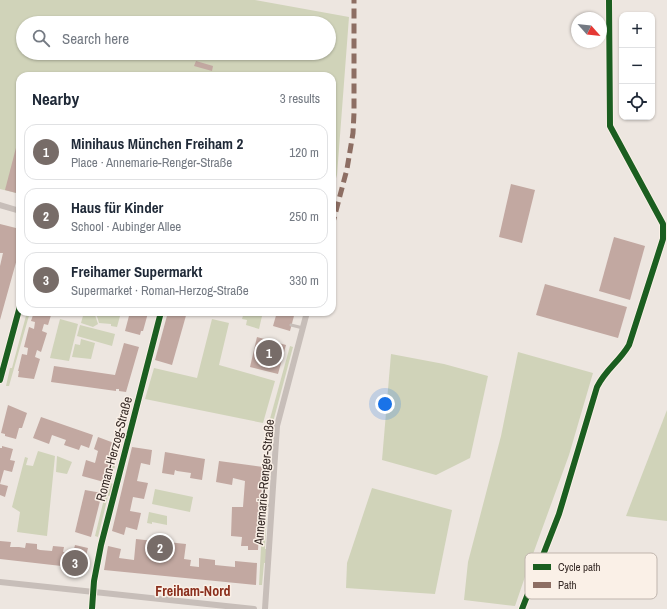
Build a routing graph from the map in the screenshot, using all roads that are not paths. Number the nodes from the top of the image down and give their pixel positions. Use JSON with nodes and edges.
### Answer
{"nodes":[{"id":1,"x":609,"y":0,"type":"edge"},
{"id":2,"x":0,"y":205,"type":"edge"},
{"id":3,"x":16,"y":209,"type":"edge"},
{"id":4,"x":17,"y":316,"type":"edge"},
{"id":5,"x":160,"y":316,"type":"edge"},
{"id":6,"x":306,"y":316,"type":"edge"},
{"id":7,"x":292,"y":325,"type":"dead end"},
{"id":8,"x":303,"y":328,"type":"junction"},
{"id":9,"x":0,"y":380,"type":"edge"},
{"id":10,"x":260,"y":504,"type":"dead end"},
{"id":11,"x":272,"y":506,"type":"junction"},
{"id":12,"x":544,"y":553,"type":"edge"},
{"id":13,"x":0,"y":582,"type":"edge"},
{"id":14,"x":94,"y":592,"type":"junction"},
{"id":15,"x":526,"y":599,"type":"edge"},
{"id":16,"x":92,"y":609,"type":"edge"},
{"id":17,"x":254,"y":609,"type":"edge"},
{"id":18,"x":265,"y":609,"type":"edge"},
{"id":19,"x":522,"y":609,"type":"edge"}],
"edges":[{"from":1,"to":12,"type":"street"},
{"from":2,"to":3,"type":"street"},
{"from":4,"to":9,"type":"street"},
{"from":5,"to":14,"type":"street","name":"Roman-Herzog-Straße"},
{"from":6,"to":8,"type":"street","name":"Annemarie-Renger-Straße"},
{"from":7,"to":8,"type":"lane"},
{"from":8,"to":11,"type":"street","name":"Annemarie-Renger-Straße"},
{"from":10,"to":11,"type":"lane"},
{"from":11,"to":18,"type":"street","name":"Annemarie-Renger-Straße"},
{"from":13,"to":14,"type":"street"},
{"from":14,"to":16,"type":"street","name":"Roman-Herzog-Straße"},
{"from":14,"to":17,"type":"street"},
{"from":15,"to":19,"type":"street"}]}
